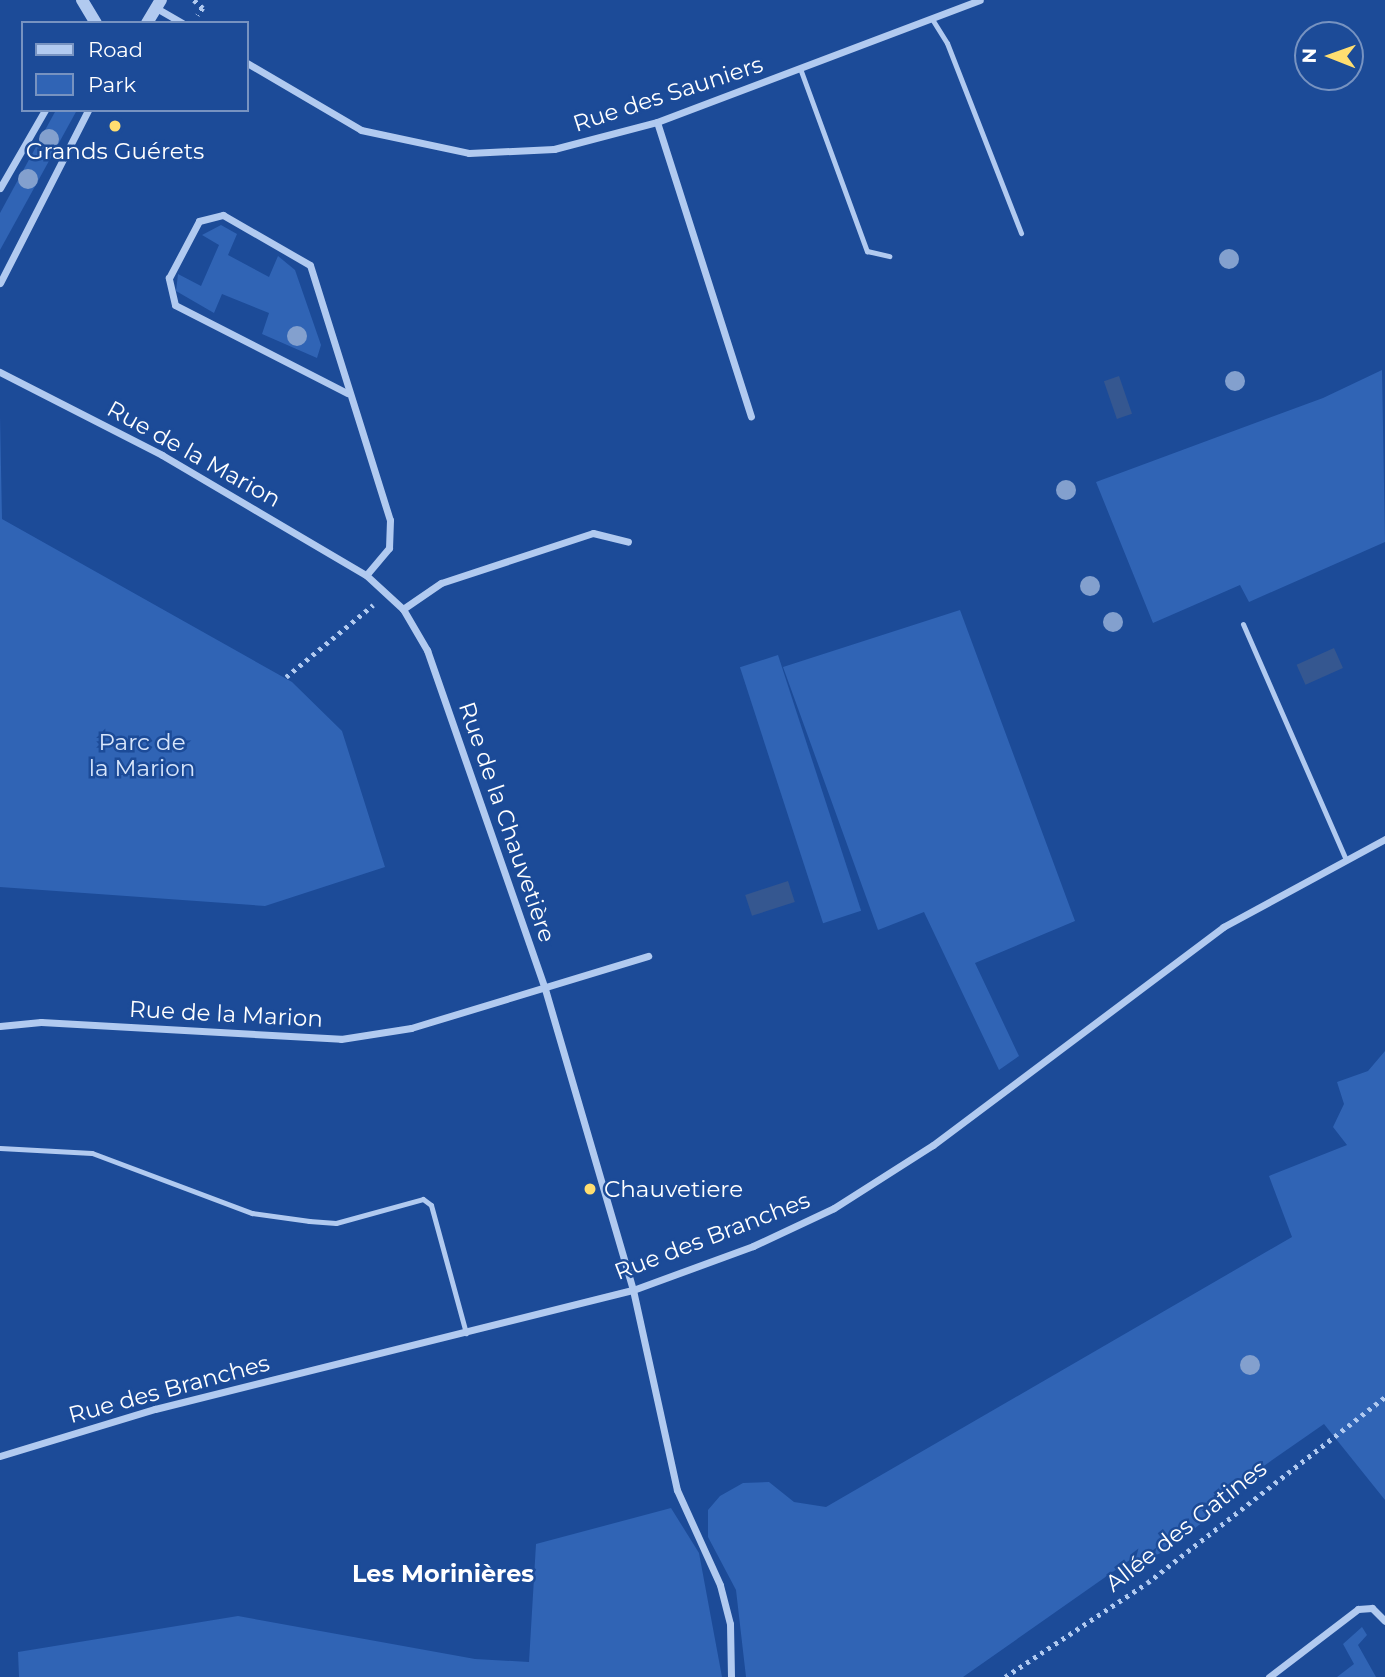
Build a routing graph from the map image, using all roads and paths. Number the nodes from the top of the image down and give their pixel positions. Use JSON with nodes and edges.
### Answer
{"nodes":[{"id":1,"x":82,"y":0,"type":"edge"},
{"id":2,"x":194,"y":0,"type":"edge"},
{"id":3,"x":980,"y":0,"type":"edge"},
{"id":4,"x":159,"y":4,"type":"edge"},
{"id":5,"x":198,"y":15,"type":"dead end"},
{"id":6,"x":932,"y":19,"type":"junction"},
{"id":7,"x":91,"y":21,"type":"edge"},
{"id":8,"x":147,"y":21,"type":"edge"},
{"id":9,"x":180,"y":21,"type":"edge"},
{"id":10,"x":248,"y":64,"type":"edge"},
{"id":11,"x":801,"y":71,"type":"junction"},
{"id":12,"x":44,"y":112,"type":"edge"},
{"id":13,"x":87,"y":112,"type":"edge"},
{"id":14,"x":657,"y":122,"type":"junction"},
{"id":15,"x":0,"y":188,"type":"edge"},
{"id":16,"x":1021,"y":233,"type":"dead end"},
{"id":17,"x":889,"y":256,"type":"dead end"},
{"id":18,"x":0,"y":283,"type":"edge"},
{"id":19,"x":0,"y":372,"type":"edge"},
{"id":20,"x":347,"y":393,"type":"junction"},
{"id":21,"x":751,"y":416,"type":"dead end"},
{"id":22,"x":628,"y":542,"type":"dead end"},
{"id":23,"x":366,"y":575,"type":"junction"},
{"id":24,"x":387,"y":594,"type":"junction"},
{"id":25,"x":403,"y":609,"type":"junction"},
{"id":26,"x":1243,"y":624,"type":"dead end"},
{"id":27,"x":286,"y":677,"type":"dead end"},
{"id":28,"x":1385,"y":839,"type":"edge"},
{"id":29,"x":1345,"y":857,"type":"junction"},
{"id":30,"x":648,"y":956,"type":"dead end"},
{"id":31,"x":545,"y":989,"type":"junction"},
{"id":32,"x":0,"y":1026,"type":"edge"},
{"id":33,"x":0,"y":1149,"type":"edge"},
{"id":34,"x":633,"y":1290,"type":"junction"},
{"id":35,"x":466,"y":1333,"type":"junction"},
{"id":36,"x":1385,"y":1397,"type":"edge"},
{"id":37,"x":0,"y":1456,"type":"edge"},
{"id":38,"x":1385,"y":1621,"type":"edge"},
{"id":39,"x":732,"y":1677,"type":"edge"},
{"id":40,"x":1005,"y":1677,"type":"edge"},
{"id":41,"x":1269,"y":1677,"type":"edge"}],
"edges":[{"from":1,"to":7,"type":"street"},
{"from":2,"to":5,"type":"path"},
{"from":3,"to":6,"type":"street","name":"Rue des Sauniers"},
{"from":4,"to":8,"type":"street"},
{"from":4,"to":9,"type":"street"},
{"from":6,"to":11,"type":"street","name":"Rue des Sauniers"},
{"from":6,"to":16,"type":"lane"},
{"from":10,"to":14,"type":"street","name":"Rue des Sauniers"},
{"from":11,"to":14,"type":"street","name":"Rue des Sauniers"},
{"from":11,"to":17,"type":"lane"},
{"from":12,"to":15,"type":"street"},
{"from":13,"to":18,"type":"street"},
{"from":14,"to":21,"type":"street"},
{"from":19,"to":23,"type":"street","name":"Rue de la Marion"},
{"from":20,"to":20,"type":"street"},
{"from":20,"to":23,"type":"street"},
{"from":22,"to":25,"type":"street"},
{"from":23,"to":24,"type":"street","name":"Rue de la Chauvetière"},
{"from":24,"to":25,"type":"street","name":"Rue de la Chauvetière"},
{"from":24,"to":27,"type":"path"},
{"from":25,"to":31,"type":"street","name":"Rue de la Chauvetière"},
{"from":26,"to":29,"type":"lane"},
{"from":28,"to":29,"type":"street","name":"Rue des Branches"},
{"from":29,"to":34,"type":"street","name":"Rue des Branches"},
{"from":30,"to":31,"type":"street","name":"Rue de la Marion"},
{"from":31,"to":32,"type":"street","name":"Rue de la Marion"},
{"from":31,"to":34,"type":"street","name":"Rue de la Chauvetière"},
{"from":33,"to":35,"type":"lane"},
{"from":34,"to":35,"type":"street","name":"Rue des Branches"},
{"from":34,"to":39,"type":"street","name":"Rue de la Chauvetière"},
{"from":35,"to":37,"type":"street","name":"Rue des Branches"},
{"from":36,"to":40,"type":"path","name":"Allée des Gatines"},
{"from":38,"to":41,"type":"street"}]}
